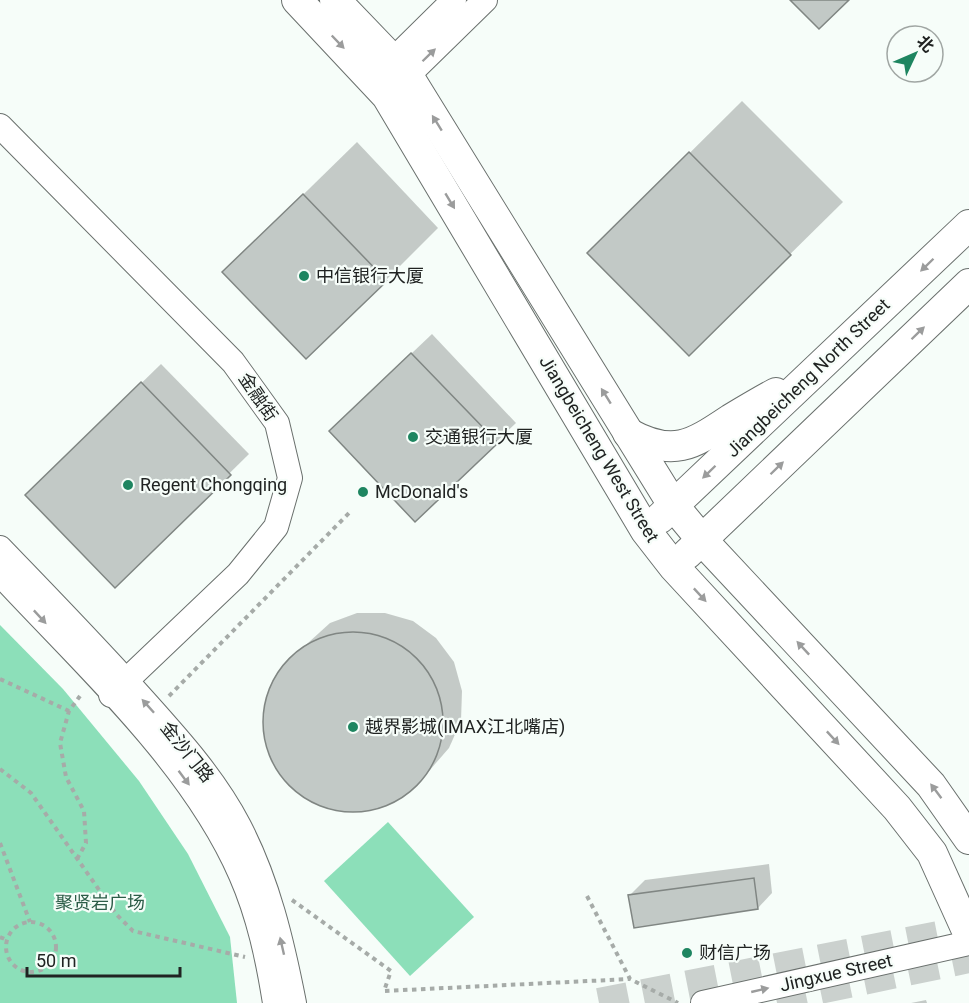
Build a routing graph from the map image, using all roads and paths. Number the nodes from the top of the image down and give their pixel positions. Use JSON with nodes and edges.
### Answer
{"nodes":[{"id":1,"x":297,"y":0,"type":"edge"},
{"id":2,"x":335,"y":0,"type":"edge"},
{"id":3,"x":454,"y":0,"type":"edge"},
{"id":4,"x":485,"y":0,"type":"edge"},
{"id":5,"x":391,"y":78,"type":"junction"},
{"id":6,"x":0,"y":126,"type":"edge"},
{"id":7,"x":969,"y":225,"type":"edge"},
{"id":8,"x":969,"y":284,"type":"edge"},
{"id":9,"x":813,"y":373,"type":"junction"},
{"id":10,"x":628,"y":433,"type":"junction"},
{"id":11,"x":673,"y":506,"type":"junction"},
{"id":12,"x":349,"y":513,"type":"dead end"},
{"id":13,"x":646,"y":531,"type":"junction"},
{"id":14,"x":702,"y":540,"type":"junction"},
{"id":15,"x":0,"y":548,"type":"edge"},
{"id":16,"x":674,"y":567,"type":"junction"},
{"id":17,"x":0,"y":574,"type":"edge"},
{"id":18,"x":0,"y":679,"type":"edge"},
{"id":19,"x":119,"y":688,"type":"junction"},
{"id":20,"x":80,"y":696,"type":"dead end"},
{"id":21,"x":69,"y":711,"type":"junction"},
{"id":22,"x":154,"y":712,"type":"junction"},
{"id":23,"x":0,"y":769,"type":"edge"},
{"id":24,"x":969,"y":839,"type":"edge"},
{"id":25,"x":0,"y":843,"type":"edge"},
{"id":26,"x":76,"y":859,"type":"junction"},
{"id":27,"x":287,"y":896,"type":"dead end"},
{"id":28,"x":587,"y":896,"type":"dead end"},
{"id":29,"x":30,"y":922,"type":"junction"},
{"id":30,"x":969,"y":935,"type":"edge"},
{"id":31,"x":0,"y":937,"type":"edge"},
{"id":32,"x":8,"y":940,"type":"junction"},
{"id":33,"x":969,"y":943,"type":"edge"},
{"id":34,"x":268,"y":961,"type":"junction"},
{"id":35,"x":630,"y":979,"type":"junction"},
{"id":36,"x":275,"y":1003,"type":"edge"},
{"id":37,"x":294,"y":1003,"type":"edge"},
{"id":38,"x":678,"y":1003,"type":"edge"},
{"id":39,"x":703,"y":1003,"type":"edge"}],
"edges":[{"from":1,"to":5,"type":"main road","name":"Jiangbeicheng West Street","one_way":true},
{"from":2,"to":5,"type":"main road","name":"Jiangbeicheng West Street"},
{"from":3,"to":5,"type":"street"},
{"from":5,"to":4,"type":"street","one_way":true},
{"from":10,"to":5,"type":"main road","name":"Jiangbeicheng West Street","one_way":true},
{"from":5,"to":13,"type":"main road","name":"Jiangbeicheng West Street","one_way":true},
{"from":6,"to":19,"type":"street","name":"金融街"},
{"from":7,"to":9,"type":"main road","name":"Jiangbeicheng North Street","one_way":true},
{"from":14,"to":8,"type":"main road","one_way":true},
{"from":9,"to":10,"type":"main road"},
{"from":9,"to":11,"type":"main road","name":"Jiangbeicheng North Street","one_way":true},
{"from":10,"to":11,"type":"main road","name":"Jiangbeicheng West Street"},
{"from":11,"to":13,"type":"main road","name":"Jiangbeicheng North Street"},
{"from":11,"to":14,"type":"main road","name":"Jiangbeicheng West Street"},
{"from":12,"to":22,"type":"path"},
{"from":13,"to":16,"type":"main road","name":"Jiangbeicheng West Street"},
{"from":14,"to":16,"type":"main road"},
{"from":24,"to":14,"type":"main road","name":"Jiangbeicheng West Street","one_way":true},
{"from":15,"to":19,"type":"street","name":"金沙门路"},
{"from":16,"to":30,"type":"main road","name":"Jiangbeicheng West Street","one_way":true},
{"from":17,"to":19,"type":"street","name":"金沙门路","one_way":true},
{"from":18,"to":21,"type":"path"},
{"from":22,"to":19,"type":"street","name":"金沙门路","one_way":true},
{"from":19,"to":34,"type":"street","name":"金沙门路","one_way":true},
{"from":20,"to":21,"type":"path"},
{"from":21,"to":26,"type":"path"},
{"from":37,"to":22,"type":"street","name":"金沙门路","one_way":true},
{"from":23,"to":26,"type":"path"},
{"from":25,"to":29,"type":"path"},
{"from":26,"to":34,"type":"path"},
{"from":27,"to":35,"type":"path"},
{"from":28,"to":35,"type":"path"},
{"from":29,"to":32,"type":"path"},
{"from":29,"to":32,"type":"path"},
{"from":31,"to":32,"type":"path"},
{"from":39,"to":33,"type":"street","name":"Jingxue Street","one_way":true},
{"from":34,"to":36,"type":"street","name":"金沙门路"},
{"from":35,"to":38,"type":"path"}]}
